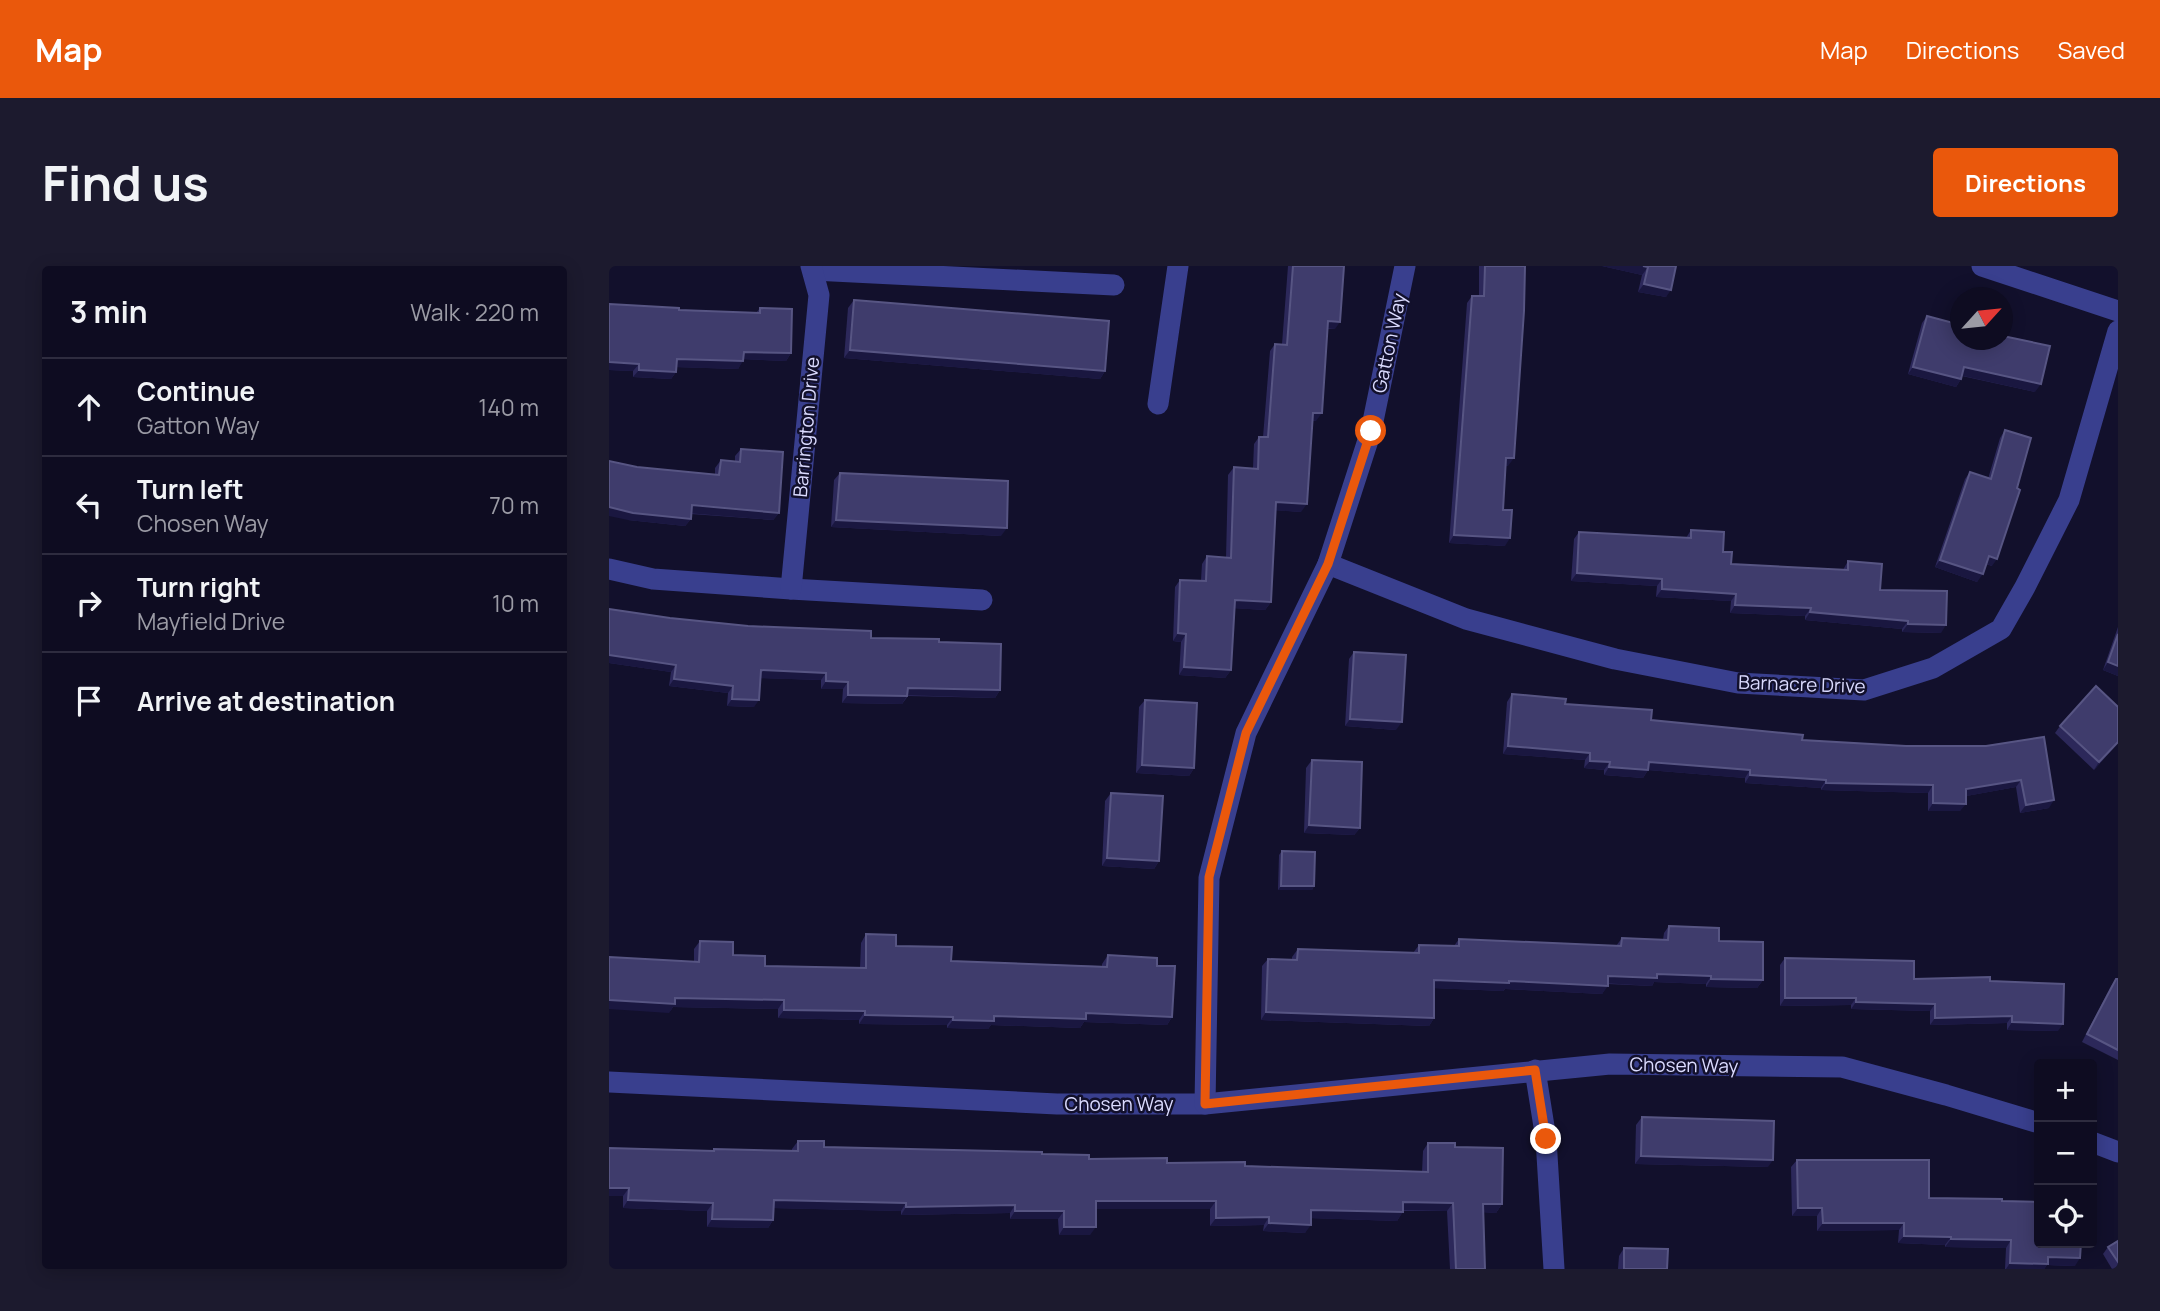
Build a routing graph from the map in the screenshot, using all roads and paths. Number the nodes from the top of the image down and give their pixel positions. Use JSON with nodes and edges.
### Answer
{"nodes":[{"id":1,"x":1178,"y":266,"type":"edge"},
{"id":2,"x":1405,"y":266,"type":"edge"},
{"id":3,"x":1982,"y":266,"type":"edge"},
{"id":4,"x":812,"y":268,"type":"edge"},
{"id":5,"x":1037,"y":274,"type":"edge"},
{"id":6,"x":1114,"y":285,"type":"dead end"},
{"id":7,"x":2118,"y":311,"type":"edge"},
{"id":8,"x":2118,"y":331,"type":"edge"},
{"id":9,"x":1158,"y":404,"type":"dead end"},
{"id":10,"x":1328,"y":564,"type":"junction"},
{"id":11,"x":609,"y":569,"type":"edge"},
{"id":12,"x":791,"y":589,"type":"junction"},
{"id":13,"x":982,"y":600,"type":"dead end"},
{"id":14,"x":1535,"y":1070,"type":"junction"},
{"id":15,"x":609,"y":1082,"type":"edge"},
{"id":16,"x":1205,"y":1104,"type":"junction"},
{"id":17,"x":2036,"y":1122,"type":"edge"},
{"id":18,"x":2097,"y":1144,"type":"edge"},
{"id":19,"x":2118,"y":1152,"type":"edge"},
{"id":20,"x":1554,"y":1269,"type":"edge"}],
"edges":[{"from":1,"to":9,"type":"street"},
{"from":2,"to":10,"type":"street","name":"Gatton Way"},
{"from":3,"to":7,"type":"street"},
{"from":4,"to":5,"type":"street"},
{"from":4,"to":12,"type":"street","name":"Barrington Drive"},
{"from":5,"to":6,"type":"street"},
{"from":8,"to":10,"type":"street","name":"Barnacre Drive"},
{"from":10,"to":16,"type":"street","name":"Gatton Way"},
{"from":11,"to":12,"type":"street"},
{"from":12,"to":13,"type":"street"},
{"from":14,"to":16,"type":"street","name":"Chosen Way"},
{"from":14,"to":17,"type":"street","name":"Chosen Way"},
{"from":14,"to":20,"type":"street"},
{"from":15,"to":16,"type":"street","name":"Chosen Way"},
{"from":18,"to":19,"type":"street"}]}
